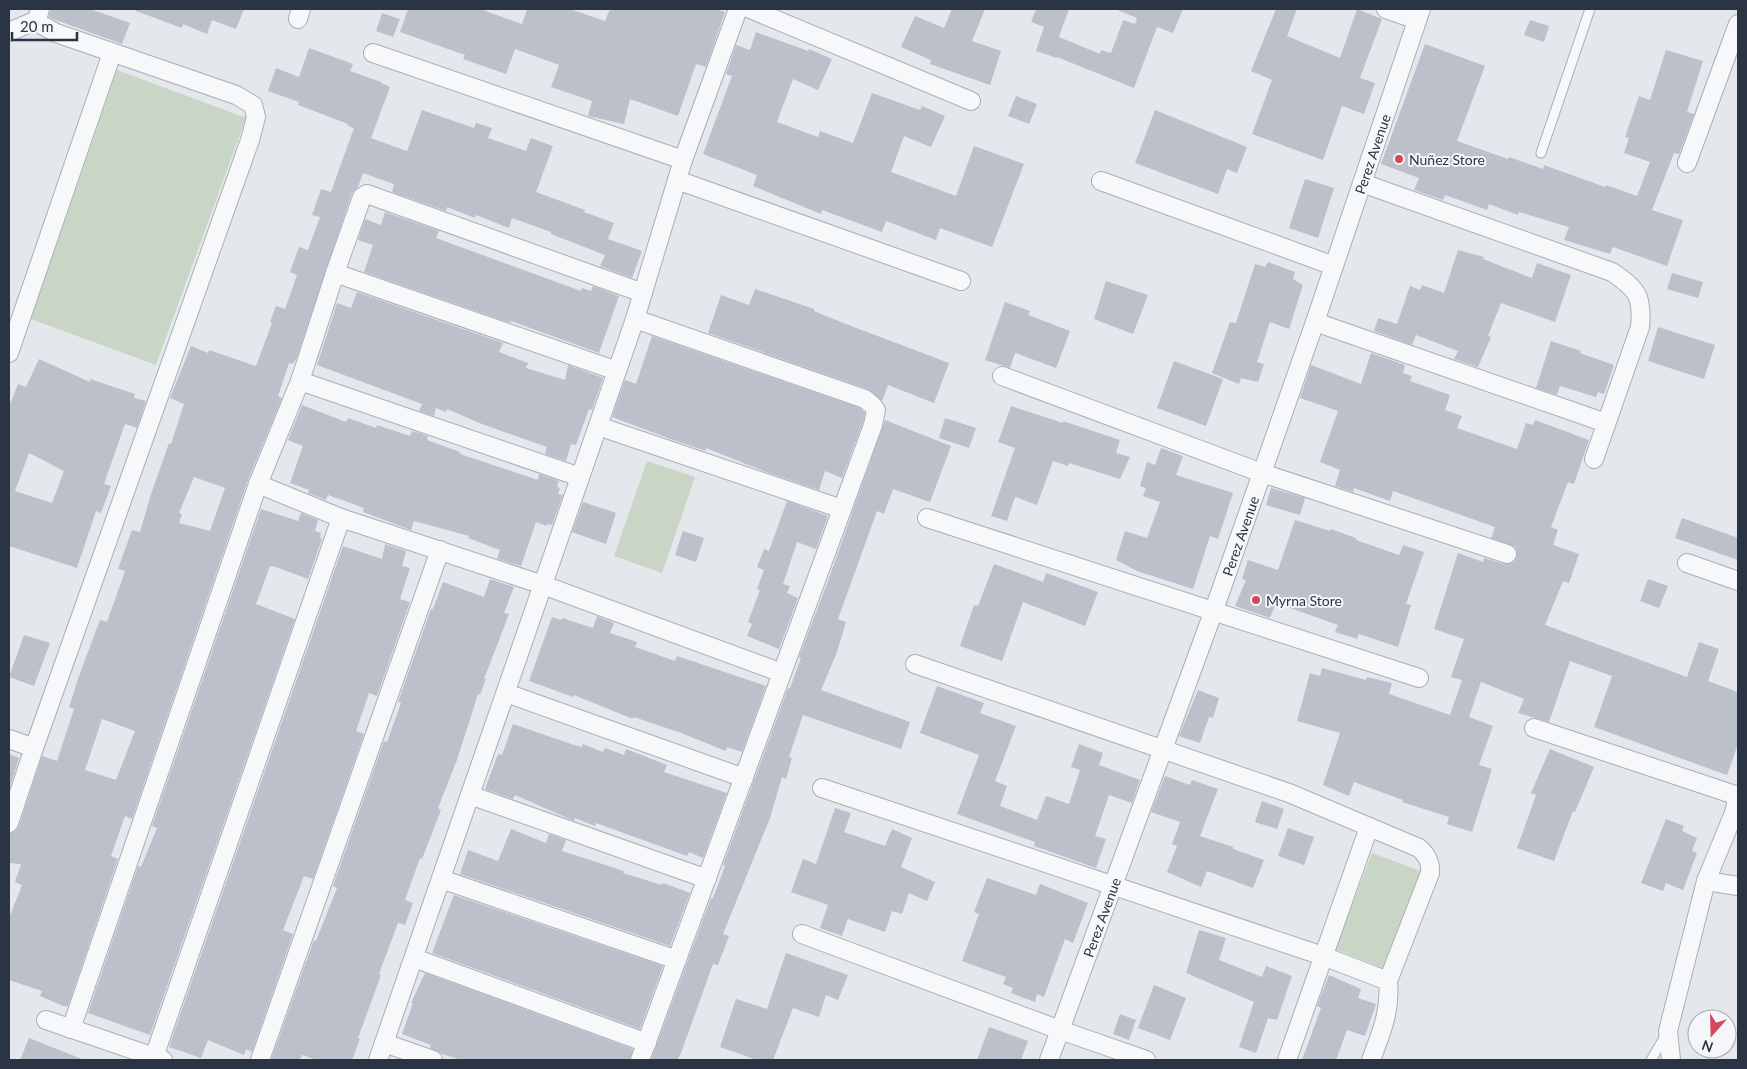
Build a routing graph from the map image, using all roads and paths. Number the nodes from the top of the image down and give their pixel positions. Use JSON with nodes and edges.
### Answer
{"nodes":[{"id":1,"x":738,"y":9,"type":"edge"},
{"id":2,"x":750,"y":9,"type":"edge"},
{"id":3,"x":1386,"y":9,"type":"edge"},
{"id":4,"x":1590,"y":9,"type":"edge"},
{"id":5,"x":1419,"y":14,"type":"edge"},
{"id":6,"x":39,"y":15,"type":"edge"},
{"id":7,"x":1738,"y":24,"type":"edge"},
{"id":8,"x":9,"y":32,"type":"edge"},
{"id":9,"x":112,"y":52,"type":"junction"},
{"id":10,"x":374,"y":53,"type":"dead end"},
{"id":11,"x":970,"y":101,"type":"dead end"},
{"id":12,"x":1541,"y":153,"type":"dead end"},
{"id":13,"x":683,"y":160,"type":"junction"},
{"id":14,"x":1687,"y":163,"type":"dead end"},
{"id":15,"x":677,"y":180,"type":"junction"},
{"id":16,"x":1101,"y":181,"type":"dead end"},
{"id":17,"x":1362,"y":183,"type":"junction"},
{"id":18,"x":1334,"y":266,"type":"junction"},
{"id":19,"x":335,"y":273,"type":"junction"},
{"id":20,"x":961,"y":282,"type":"dead end"},
{"id":21,"x":643,"y":293,"type":"junction"},
{"id":22,"x":635,"y":319,"type":"junction"},
{"id":23,"x":1315,"y":322,"type":"junction"},
{"id":24,"x":9,"y":353,"type":"edge"},
{"id":25,"x":617,"y":371,"type":"junction"},
{"id":26,"x":1002,"y":376,"type":"dead end"},
{"id":27,"x":300,"y":381,"type":"junction"},
{"id":28,"x":1606,"y":424,"type":"junction"},
{"id":29,"x":598,"y":426,"type":"junction"},
{"id":30,"x":1594,"y":459,"type":"dead end"},
{"id":31,"x":1262,"y":473,"type":"junction"},
{"id":32,"x":580,"y":477,"type":"junction"},
{"id":33,"x":258,"y":484,"type":"junction"},
{"id":34,"x":842,"y":509,"type":"junction"},
{"id":35,"x":341,"y":518,"type":"junction"},
{"id":36,"x":927,"y":518,"type":"dead end"},
{"id":37,"x":440,"y":550,"type":"junction"},
{"id":38,"x":1507,"y":554,"type":"dead end"},
{"id":39,"x":1687,"y":563,"type":"dead end"},
{"id":40,"x":1738,"y":581,"type":"edge"},
{"id":41,"x":543,"y":585,"type":"junction"},
{"id":42,"x":1214,"y":610,"type":"junction"},
{"id":43,"x":915,"y":664,"type":"dead end"},
{"id":44,"x":782,"y":673,"type":"junction"},
{"id":45,"x":1419,"y":678,"type":"dead end"},
{"id":46,"x":506,"y":693,"type":"junction"},
{"id":47,"x":1534,"y":728,"type":"dead end"},
{"id":48,"x":9,"y":739,"type":"edge"},
{"id":49,"x":34,"y":748,"type":"junction"},
{"id":50,"x":1163,"y":750,"type":"junction"},
{"id":51,"x":744,"y":778,"type":"junction"},
{"id":52,"x":822,"y":788,"type":"dead end"},
{"id":53,"x":470,"y":796,"type":"junction"},
{"id":54,"x":1737,"y":805,"type":"edge"},
{"id":55,"x":9,"y":822,"type":"edge"},
{"id":56,"x":1369,"y":827,"type":"junction"},
{"id":57,"x":707,"y":879,"type":"junction"},
{"id":58,"x":441,"y":880,"type":"junction"},
{"id":59,"x":1706,"y":881,"type":"junction"},
{"id":60,"x":1738,"y":886,"type":"edge"},
{"id":61,"x":1113,"y":887,"type":"junction"},
{"id":62,"x":802,"y":934,"type":"dead end"},
{"id":63,"x":1323,"y":956,"type":"junction"},
{"id":64,"x":414,"y":958,"type":"junction"},
{"id":65,"x":677,"y":960,"type":"junction"},
{"id":66,"x":1388,"y":981,"type":"junction"},
{"id":67,"x":46,"y":1020,"type":"dead end"},
{"id":68,"x":71,"y":1028,"type":"junction"},
{"id":69,"x":1060,"y":1030,"type":"junction"},
{"id":70,"x":1668,"y":1031,"type":"junction"},
{"id":71,"x":384,"y":1043,"type":"junction"},
{"id":72,"x":647,"y":1043,"type":"junction"},
{"id":73,"x":158,"y":1059,"type":"edge"},
{"id":74,"x":260,"y":1060,"type":"edge"},
{"id":75,"x":378,"y":1060,"type":"edge"},
{"id":76,"x":433,"y":1060,"type":"edge"},
{"id":77,"x":640,"y":1060,"type":"edge"},
{"id":78,"x":1049,"y":1060,"type":"edge"},
{"id":79,"x":1146,"y":1060,"type":"edge"},
{"id":80,"x":1287,"y":1060,"type":"edge"},
{"id":81,"x":1371,"y":1060,"type":"edge"},
{"id":82,"x":1651,"y":1060,"type":"edge"},
{"id":83,"x":1671,"y":1060,"type":"edge"}],
"edges":[{"from":1,"to":13,"type":"street"},
{"from":2,"to":11,"type":"street"},
{"from":3,"to":5,"type":"street"},
{"from":4,"to":12,"type":"lane"},
{"from":5,"to":17,"type":"street","name":"Perez Avenue"},
{"from":6,"to":8,"type":"street"},
{"from":6,"to":9,"type":"street"},
{"from":7,"to":14,"type":"street"},
{"from":9,"to":24,"type":"street"},
{"from":9,"to":49,"type":"street"},
{"from":10,"to":13,"type":"street"},
{"from":13,"to":15,"type":"street"},
{"from":15,"to":20,"type":"street"},
{"from":15,"to":21,"type":"street"},
{"from":16,"to":18,"type":"street"},
{"from":17,"to":18,"type":"street","name":"Perez Avenue"},
{"from":17,"to":28,"type":"street"},
{"from":18,"to":23,"type":"street","name":"Perez Avenue"},
{"from":19,"to":21,"type":"street"},
{"from":19,"to":25,"type":"street"},
{"from":19,"to":27,"type":"street"},
{"from":21,"to":22,"type":"street"},
{"from":22,"to":25,"type":"street"},
{"from":22,"to":34,"type":"street"},
{"from":23,"to":28,"type":"street"},
{"from":23,"to":31,"type":"street","name":"Perez Avenue"},
{"from":25,"to":29,"type":"street"},
{"from":26,"to":31,"type":"street"},
{"from":27,"to":32,"type":"street"},
{"from":27,"to":33,"type":"street"},
{"from":28,"to":30,"type":"street"},
{"from":29,"to":32,"type":"street"},
{"from":29,"to":34,"type":"street"},
{"from":31,"to":38,"type":"street"},
{"from":31,"to":42,"type":"street","name":"Perez Avenue"},
{"from":32,"to":41,"type":"street"},
{"from":33,"to":35,"type":"street"},
{"from":33,"to":68,"type":"street"},
{"from":34,"to":44,"type":"street"},
{"from":35,"to":37,"type":"street"},
{"from":35,"to":73,"type":"street"},
{"from":36,"to":42,"type":"street"},
{"from":37,"to":41,"type":"street"},
{"from":37,"to":74,"type":"street"},
{"from":39,"to":40,"type":"street"},
{"from":41,"to":44,"type":"street"},
{"from":41,"to":46,"type":"street"},
{"from":42,"to":45,"type":"street"},
{"from":42,"to":50,"type":"street","name":"Perez Avenue"},
{"from":43,"to":50,"type":"street"},
{"from":44,"to":51,"type":"street"},
{"from":46,"to":51,"type":"street"},
{"from":46,"to":53,"type":"street"},
{"from":47,"to":54,"type":"street"},
{"from":48,"to":49,"type":"street"},
{"from":49,"to":55,"type":"street"},
{"from":50,"to":56,"type":"street"},
{"from":50,"to":61,"type":"street","name":"Perez Avenue"},
{"from":51,"to":57,"type":"street"},
{"from":52,"to":61,"type":"street"},
{"from":53,"to":57,"type":"street"},
{"from":53,"to":58,"type":"street"},
{"from":54,"to":59,"type":"street"},
{"from":56,"to":63,"type":"street"},
{"from":56,"to":66,"type":"street"},
{"from":57,"to":65,"type":"street"},
{"from":58,"to":64,"type":"street"},
{"from":58,"to":65,"type":"street"},
{"from":59,"to":60,"type":"street"},
{"from":59,"to":70,"type":"street"},
{"from":61,"to":63,"type":"street"},
{"from":61,"to":69,"type":"street","name":"Perez Avenue"},
{"from":62,"to":69,"type":"street"},
{"from":63,"to":66,"type":"street"},
{"from":63,"to":80,"type":"street"},
{"from":64,"to":71,"type":"street"},
{"from":64,"to":72,"type":"street"},
{"from":65,"to":72,"type":"street"},
{"from":66,"to":81,"type":"street"},
{"from":67,"to":68,"type":"street"},
{"from":68,"to":73,"type":"street"},
{"from":69,"to":78,"type":"street","name":"Perez Avenue"},
{"from":69,"to":79,"type":"street"},
{"from":70,"to":82,"type":"lane"},
{"from":70,"to":83,"type":"street"},
{"from":71,"to":75,"type":"street"},
{"from":71,"to":76,"type":"street"},
{"from":72,"to":77,"type":"street"}]}
